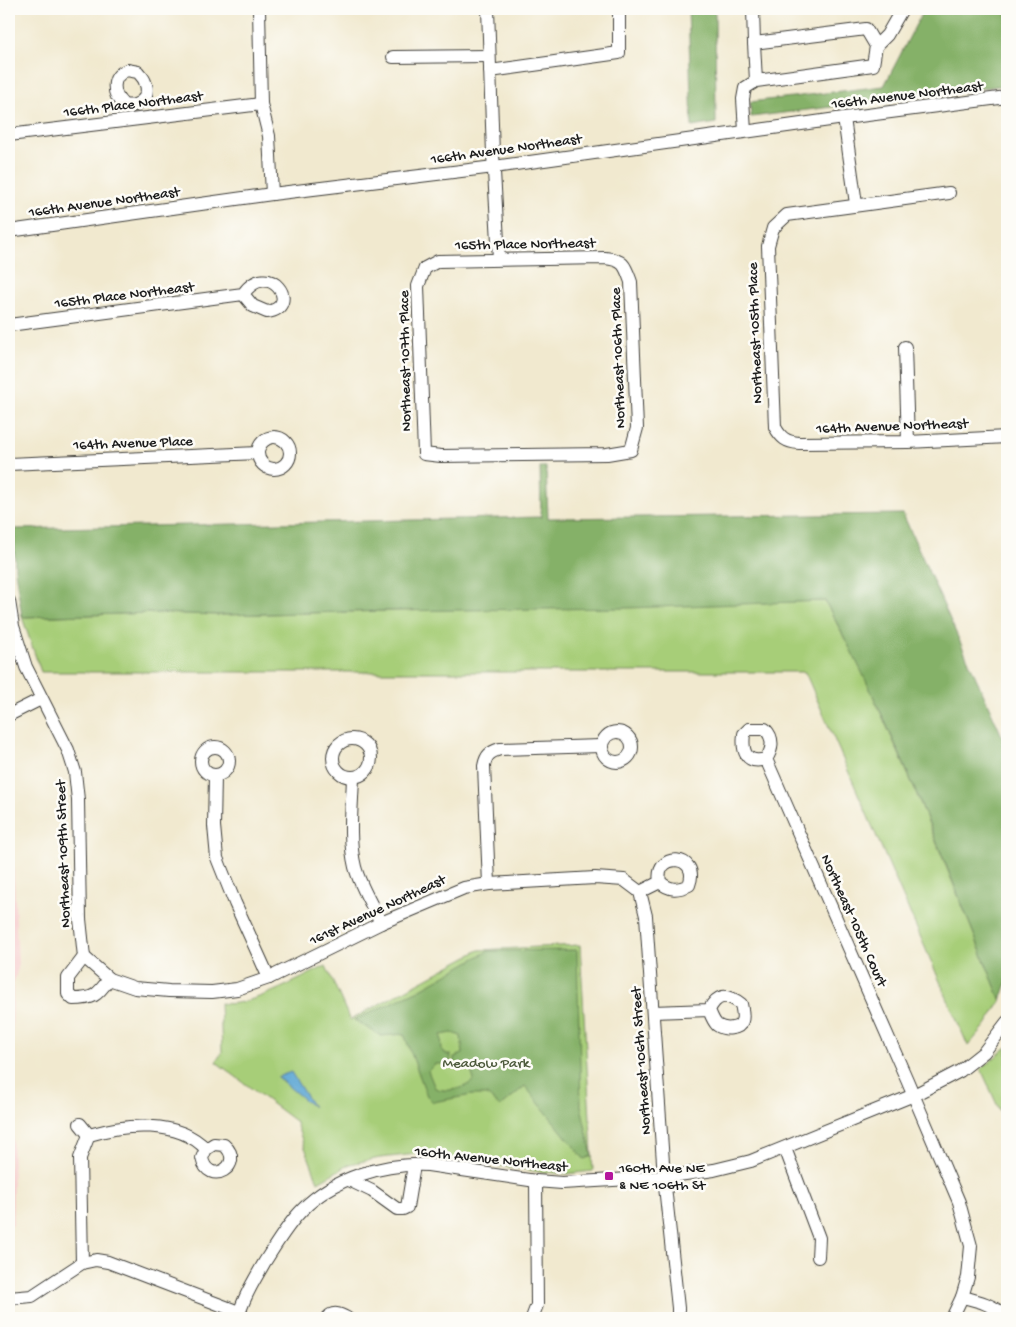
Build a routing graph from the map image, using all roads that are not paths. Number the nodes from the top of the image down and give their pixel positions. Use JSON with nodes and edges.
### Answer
{"nodes":[{"id":1,"x":259,"y":9,"type":"edge"},
{"id":2,"x":488,"y":9,"type":"edge"},
{"id":3,"x":618,"y":9,"type":"edge"},
{"id":4,"x":753,"y":9,"type":"edge"},
{"id":5,"x":902,"y":9,"type":"edge"},
{"id":6,"x":754,"y":43,"type":"junction"},
{"id":7,"x":876,"y":46,"type":"junction"},
{"id":8,"x":489,"y":56,"type":"junction"},
{"id":9,"x":393,"y":57,"type":"dead end"},
{"id":10,"x":490,"y":71,"type":"junction"},
{"id":11,"x":756,"y":81,"type":"junction"},
{"id":12,"x":1007,"y":97,"type":"edge"},
{"id":13,"x":261,"y":104,"type":"junction"},
{"id":14,"x":132,"y":106,"type":"dead end"},
{"id":15,"x":844,"y":118,"type":"junction"},
{"id":16,"x":133,"y":120,"type":"junction"},
{"id":17,"x":745,"y":132,"type":"junction"},
{"id":18,"x":9,"y":135,"type":"edge"},
{"id":19,"x":494,"y":167,"type":"junction"},
{"id":20,"x":949,"y":193,"type":"dead end"},
{"id":21,"x":272,"y":194,"type":"junction"},
{"id":22,"x":856,"y":204,"type":"junction"},
{"id":23,"x":9,"y":231,"type":"edge"},
{"id":24,"x":499,"y":259,"type":"junction"},
{"id":25,"x":624,"y":265,"type":"joint"},
{"id":26,"x":425,"y":268,"type":"joint"},
{"id":27,"x":243,"y":294,"type":"dead end"},
{"id":28,"x":9,"y":325,"type":"edge"},
{"id":29,"x":906,"y":347,"type":"dead end"},
{"id":30,"x":779,"y":436,"type":"joint"},
{"id":31,"x":1007,"y":437,"type":"edge"},
{"id":32,"x":908,"y":442,"type":"junction"},
{"id":33,"x":258,"y":454,"type":"dead end"},
{"id":34,"x":424,"y":454,"type":"joint"},
{"id":35,"x":9,"y":464,"type":"edge"},
{"id":36,"x":9,"y":601,"type":"edge"},
{"id":37,"x":41,"y":698,"type":"junction"},
{"id":38,"x":9,"y":714,"type":"edge"},
{"id":39,"x":601,"y":746,"type":"dead end"},
{"id":40,"x":766,"y":759,"type":"dead end"},
{"id":41,"x":215,"y":776,"type":"dead end"},
{"id":42,"x":352,"y":778,"type":"dead end"},
{"id":43,"x":660,"y":882,"type":"dead end"},
{"id":44,"x":489,"y":884,"type":"junction"},
{"id":45,"x":640,"y":892,"type":"junction"},
{"id":46,"x":381,"y":922,"type":"junction"},
{"id":47,"x":84,"y":957,"type":"junction"},
{"id":48,"x":269,"y":978,"type":"junction"},
{"id":49,"x":108,"y":979,"type":"junction"},
{"id":50,"x":709,"y":1010,"type":"dead end"},
{"id":51,"x":652,"y":1012,"type":"junction"},
{"id":52,"x":1007,"y":1022,"type":"edge"},
{"id":53,"x":914,"y":1095,"type":"junction"},
{"id":54,"x":80,"y":1124,"type":"dead end"},
{"id":55,"x":89,"y":1135,"type":"junction"},
{"id":56,"x":206,"y":1148,"type":"dead end"},
{"id":57,"x":785,"y":1148,"type":"junction"},
{"id":58,"x":414,"y":1164,"type":"junction"},
{"id":59,"x":664,"y":1176,"type":"junction"},
{"id":60,"x":349,"y":1180,"type":"junction"},
{"id":61,"x":536,"y":1181,"type":"junction"},
{"id":62,"x":818,"y":1258,"type":"dead end"},
{"id":63,"x":82,"y":1263,"type":"junction"},
{"id":64,"x":9,"y":1298,"type":"edge"},
{"id":65,"x":962,"y":1298,"type":"junction"},
{"id":66,"x":238,"y":1315,"type":"edge"},
{"id":67,"x":327,"y":1318,"type":"edge"},
{"id":68,"x":347,"y":1318,"type":"edge"},
{"id":69,"x":532,"y":1318,"type":"edge"},
{"id":70,"x":678,"y":1318,"type":"edge"},
{"id":71,"x":952,"y":1318,"type":"edge"},
{"id":72,"x":1007,"y":1318,"type":"edge"}],
"edges":[{"from":1,"to":13,"type":"street"},
{"from":2,"to":8,"type":"street"},
{"from":3,"to":10,"type":"street"},
{"from":4,"to":6,"type":"street"},
{"from":5,"to":7,"type":"street"},
{"from":6,"to":7,"type":"street"},
{"from":6,"to":11,"type":"street"},
{"from":7,"to":11,"type":"street"},
{"from":8,"to":9,"type":"street"},
{"from":8,"to":10,"type":"street"},
{"from":10,"to":19,"type":"street"},
{"from":11,"to":17,"type":"street"},
{"from":12,"to":15,"type":"street","name":"166th Avenue Northeast"},
{"from":13,"to":16,"type":"street","name":"166th Place Northeast"},
{"from":13,"to":21,"type":"street"},
{"from":14,"to":16,"type":"street"},
{"from":15,"to":17,"type":"street","name":"166th Avenue Northeast"},
{"from":15,"to":22,"type":"street"},
{"from":16,"to":18,"type":"street","name":"166th Place Northeast"},
{"from":17,"to":19,"type":"street","name":"166th Avenue Northeast"},
{"from":19,"to":21,"type":"street","name":"166th Avenue Northeast"},
{"from":19,"to":24,"type":"street"},
{"from":20,"to":22,"type":"street"},
{"from":21,"to":23,"type":"street","name":"166th Avenue Northeast"},
{"from":22,"to":30,"type":"street","name":"Northeast 105th Place"},
{"from":24,"to":25,"type":"street","name":"165th Place Northeast"},
{"from":24,"to":26,"type":"street","name":"165th Place Northeast"},
{"from":25,"to":34,"type":"street","name":"Northeast 106th Place"},
{"from":26,"to":34,"type":"street","name":"Northeast 107th Place"},
{"from":27,"to":28,"type":"street","name":"165th Place Northeast"},
{"from":29,"to":32,"type":"street"},
{"from":30,"to":32,"type":"street","name":"164th Avenue Northeast"},
{"from":31,"to":32,"type":"street","name":"164th Avenue Northeast"},
{"from":33,"to":35,"type":"street","name":"164th Avenue Place"},
{"from":36,"to":37,"type":"street","name":"Northeast 109th Street"},
{"from":37,"to":38,"type":"street"},
{"from":37,"to":47,"type":"street","name":"Northeast 109th Street"},
{"from":39,"to":44,"type":"street"},
{"from":40,"to":53,"type":"street","name":"Northeast 105th Court"},
{"from":41,"to":48,"type":"street"},
{"from":42,"to":46,"type":"street"},
{"from":43,"to":45,"type":"street"},
{"from":44,"to":45,"type":"street","name":"161st Avenue Northeast"},
{"from":44,"to":46,"type":"street","name":"161st Avenue Northeast"},
{"from":45,"to":51,"type":"street","name":"Northeast 106th Street"},
{"from":46,"to":48,"type":"street","name":"161st Avenue Northeast"},
{"from":47,"to":49,"type":"street","name":"161st Avenue Northeast"},
{"from":47,"to":49,"type":"street"},
{"from":48,"to":49,"type":"street","name":"161st Avenue Northeast"},
{"from":50,"to":51,"type":"street"},
{"from":51,"to":59,"type":"street","name":"Northeast 106th Street"},
{"from":52,"to":53,"type":"street","name":"160th Avenue Northeast"},
{"from":53,"to":57,"type":"street","name":"160th Avenue Northeast"},
{"from":53,"to":65,"type":"street","name":"Northeast 105th Court"},
{"from":54,"to":55,"type":"street"},
{"from":55,"to":56,"type":"street"},
{"from":55,"to":63,"type":"street"},
{"from":57,"to":59,"type":"street","name":"160th Avenue Northeast"},
{"from":57,"to":62,"type":"street"},
{"from":58,"to":60,"type":"street","name":"160th Avenue Northeast"},
{"from":58,"to":60,"type":"street"},
{"from":58,"to":61,"type":"street","name":"160th Avenue Northeast"},
{"from":59,"to":61,"type":"street","name":"160th Avenue Northeast"},
{"from":59,"to":70,"type":"street","name":"Northeast 106th Street"},
{"from":60,"to":66,"type":"street","name":"160th Avenue Northeast"},
{"from":61,"to":69,"type":"street"},
{"from":63,"to":64,"type":"street"},
{"from":63,"to":66,"type":"street"},
{"from":65,"to":71,"type":"street","name":"Northeast 105th Court"},
{"from":65,"to":72,"type":"street"},
{"from":67,"to":68,"type":"street"}]}
